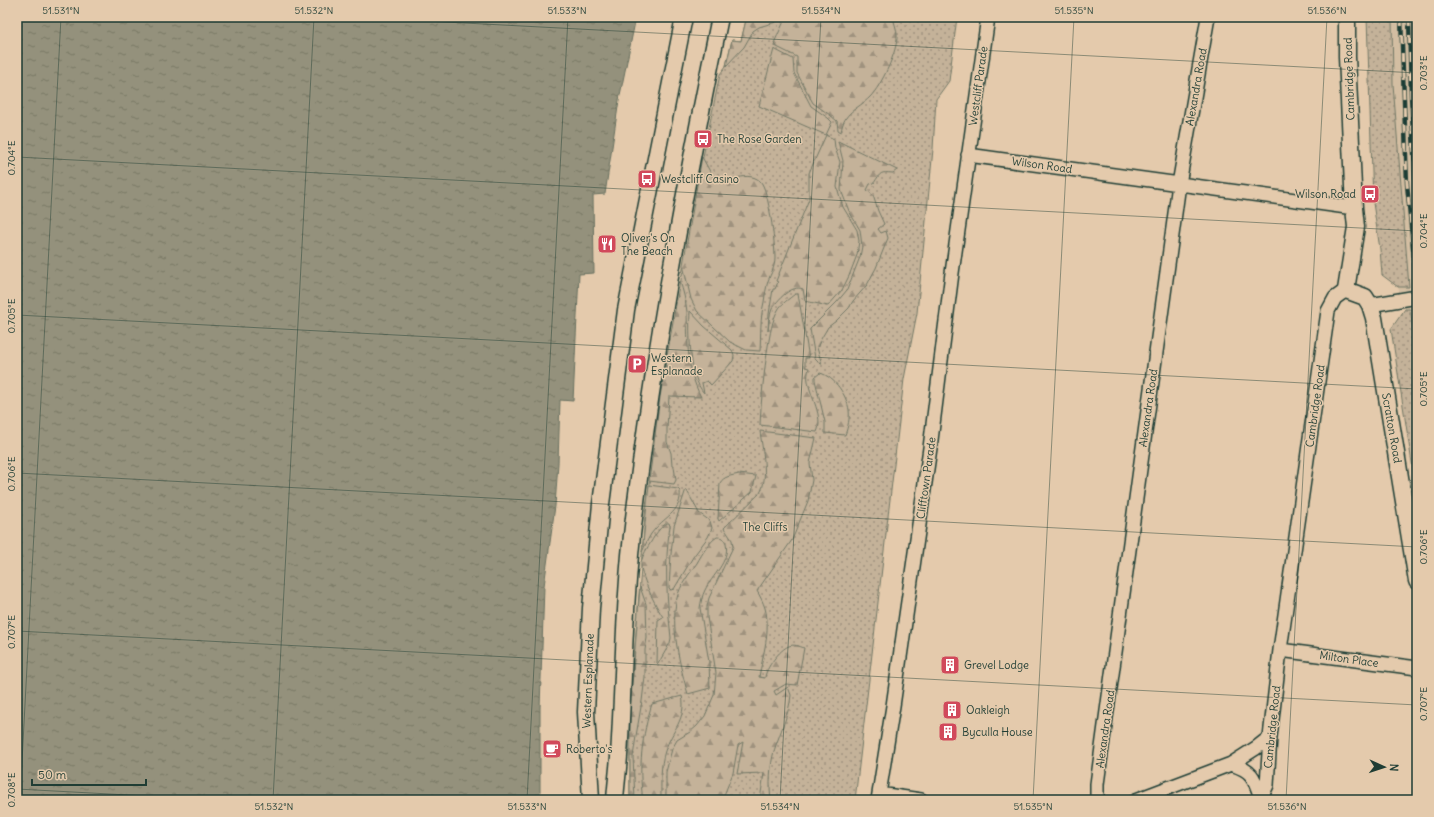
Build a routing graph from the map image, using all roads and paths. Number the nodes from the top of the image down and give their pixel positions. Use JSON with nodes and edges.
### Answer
{"nodes":[{"id":1,"x":684,"y":17,"type":"edge"},
{"id":2,"x":720,"y":17,"type":"edge"},
{"id":3,"x":988,"y":17,"type":"edge"},
{"id":4,"x":1208,"y":17,"type":"edge"},
{"id":5,"x":1347,"y":17,"type":"edge"},
{"id":6,"x":968,"y":155,"type":"junction"},
{"id":7,"x":1178,"y":184,"type":"junction"},
{"id":8,"x":1354,"y":208,"type":"junction"},
{"id":9,"x":1346,"y":290,"type":"junction"},
{"id":10,"x":1417,"y":297,"type":"edge"},
{"id":11,"x":1370,"y":305,"type":"junction"},
{"id":12,"x":1417,"y":581,"type":"edge"},
{"id":13,"x":1280,"y":650,"type":"junction"},
{"id":14,"x":1417,"y":668,"type":"edge"},
{"id":15,"x":1270,"y":737,"type":"junction"},
{"id":16,"x":1232,"y":764,"type":"junction"},
{"id":17,"x":878,"y":797,"type":"edge"},
{"id":18,"x":1261,"y":799,"type":"edge"},
{"id":19,"x":590,"y":800,"type":"edge"},
{"id":20,"x":614,"y":800,"type":"edge"},
{"id":21,"x":921,"y":800,"type":"edge"},
{"id":22,"x":1096,"y":800,"type":"edge"},
{"id":23,"x":1136,"y":800,"type":"edge"}],
"edges":[{"from":1,"to":19,"type":"street","name":"Western Esplanade"},
{"from":2,"to":20,"type":"street"},
{"from":3,"to":6,"type":"street","name":"Westcliff Parade"},
{"from":4,"to":7,"type":"street","name":"Alexandra Road"},
{"from":5,"to":8,"type":"street","name":"Cambridge Road"},
{"from":6,"to":7,"type":"street","name":"Wilson Road"},
{"from":6,"to":17,"type":"street","name":"Clifftown Parade"},
{"from":7,"to":8,"type":"street","name":"Wilson Road"},
{"from":7,"to":22,"type":"street","name":"Alexandra Road"},
{"from":8,"to":9,"type":"street","name":"Cambridge Road"},
{"from":9,"to":11,"type":"street"},
{"from":9,"to":13,"type":"street","name":"Cambridge Road"},
{"from":10,"to":11,"type":"street"},
{"from":11,"to":12,"type":"street","name":"Scratton Road"},
{"from":13,"to":14,"type":"street","name":"Milton Place"},
{"from":13,"to":15,"type":"street","name":"Cambridge Road"},
{"from":15,"to":16,"type":"street"},
{"from":15,"to":18,"type":"street","name":"Cambridge Road"},
{"from":16,"to":18,"type":"street"},
{"from":16,"to":23,"type":"street"},
{"from":17,"to":21,"type":"street"}]}
